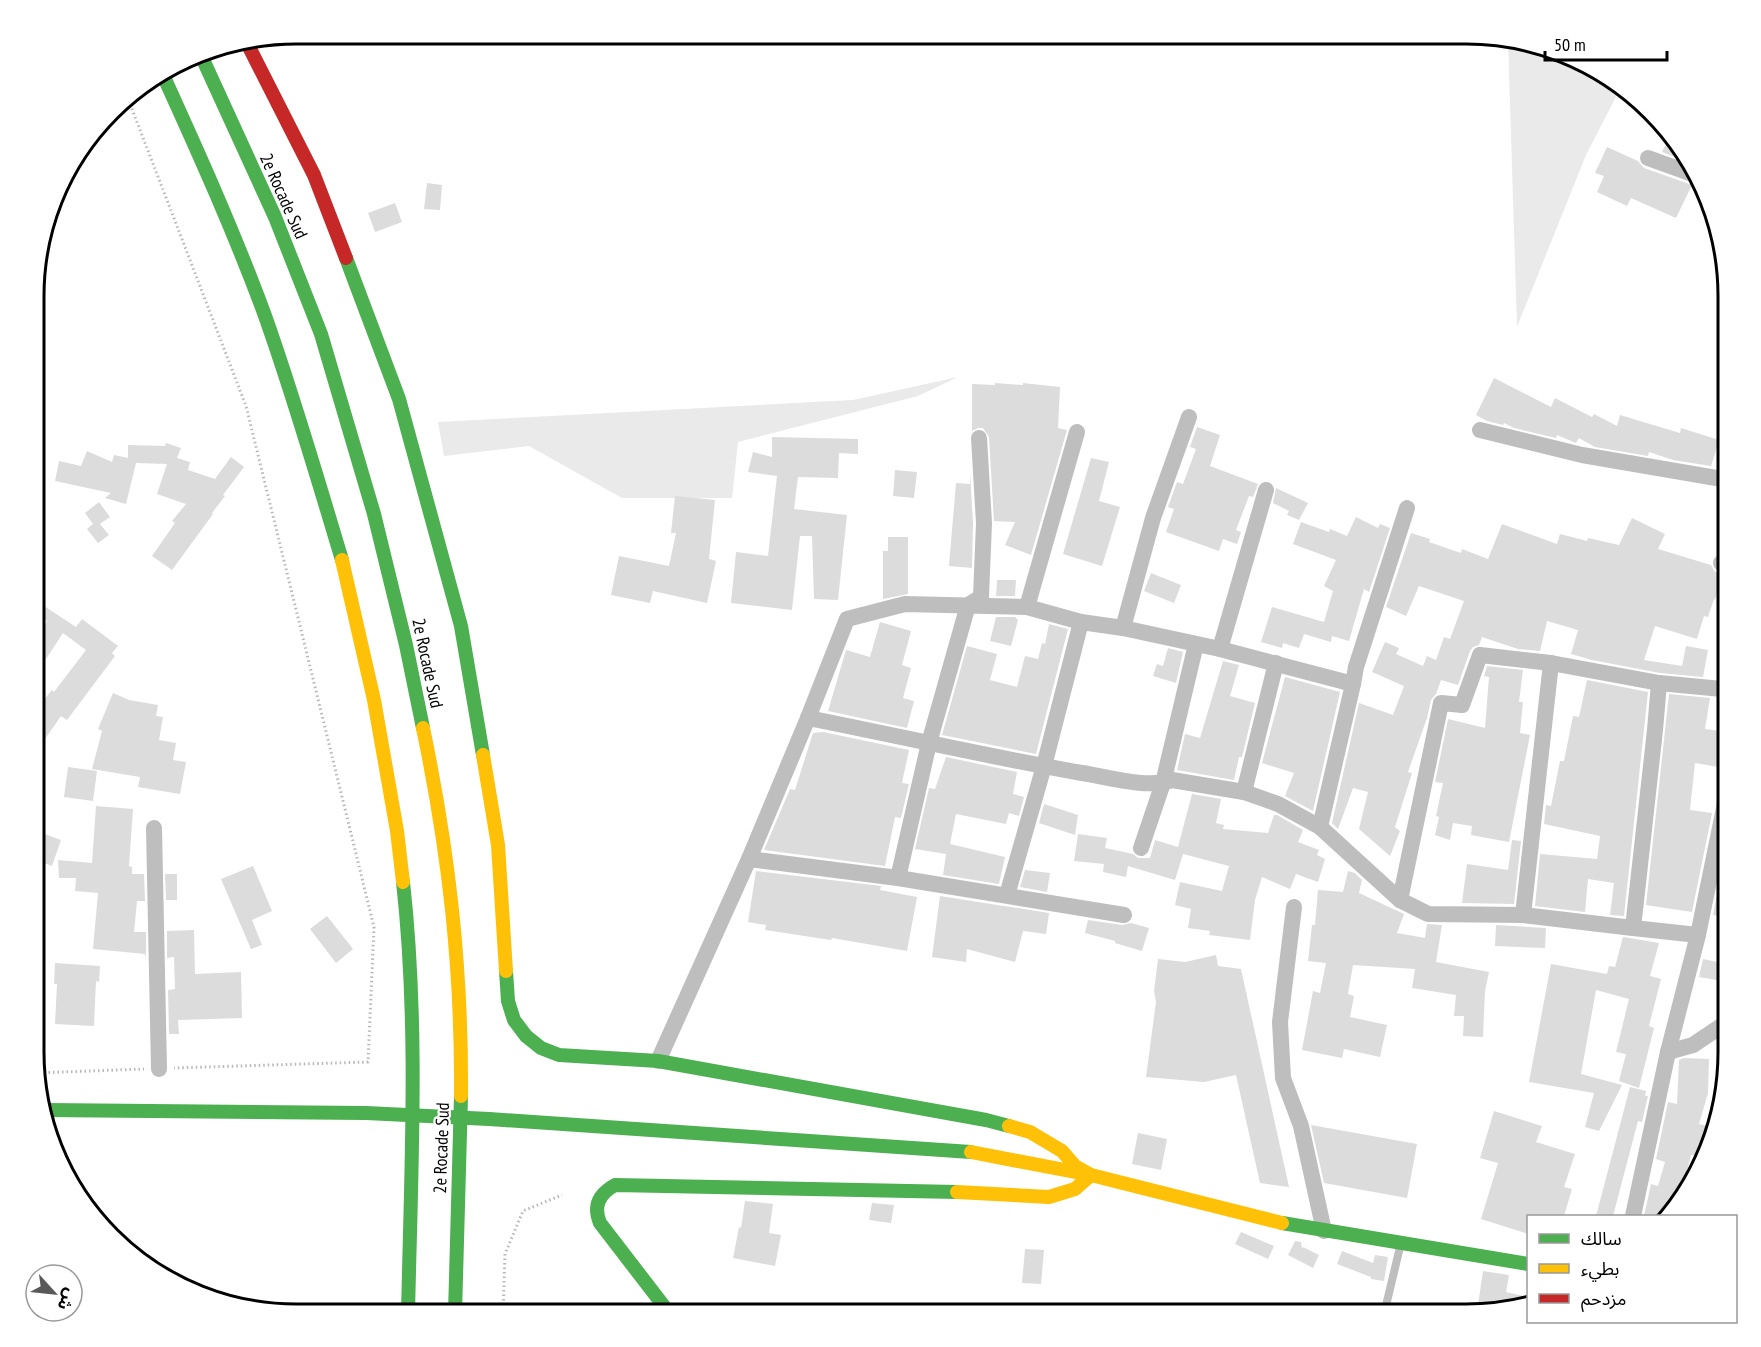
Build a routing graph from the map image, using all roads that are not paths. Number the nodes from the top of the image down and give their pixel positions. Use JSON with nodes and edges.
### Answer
{"nodes":[{"id":1,"x":249,"y":48,"type":"edge"},
{"id":2,"x":204,"y":61,"type":"edge"},
{"id":3,"x":165,"y":80,"type":"edge"},
{"id":4,"x":1648,"y":158,"type":"dead end"},
{"id":5,"x":1685,"y":171,"type":"edge"},
{"id":6,"x":1189,"y":417,"type":"dead end"},
{"id":7,"x":1480,"y":430,"type":"dead end"},
{"id":8,"x":1077,"y":432,"type":"dead end"},
{"id":9,"x":979,"y":438,"type":"dead end"},
{"id":10,"x":1718,"y":478,"type":"edge"},
{"id":11,"x":1266,"y":490,"type":"dead end"},
{"id":12,"x":1407,"y":508,"type":"dead end"},
{"id":13,"x":968,"y":605,"type":"junction"},
{"id":14,"x":1027,"y":607,"type":"junction"},
{"id":15,"x":1081,"y":622,"type":"junction"},
{"id":16,"x":1123,"y":628,"type":"junction"},
{"id":17,"x":1196,"y":644,"type":"junction"},
{"id":18,"x":1220,"y":649,"type":"junction"},
{"id":19,"x":1276,"y":663,"type":"junction"},
{"id":20,"x":1551,"y":663,"type":"junction"},
{"id":21,"x":1659,"y":683,"type":"junction"},
{"id":22,"x":1353,"y":684,"type":"junction"},
{"id":23,"x":1718,"y":688,"type":"edge"},
{"id":24,"x":808,"y":718,"type":"junction"},
{"id":25,"x":929,"y":743,"type":"junction"},
{"id":26,"x":1044,"y":766,"type":"junction"},
{"id":27,"x":1163,"y":783,"type":"junction"},
{"id":28,"x":1244,"y":792,"type":"junction"},
{"id":29,"x":1320,"y":826,"type":"junction"},
{"id":30,"x":154,"y":828,"type":"dead end"},
{"id":31,"x":1718,"y":844,"type":"edge"},
{"id":32,"x":1141,"y":848,"type":"dead end"},
{"id":33,"x":749,"y":860,"type":"junction"},
{"id":34,"x":898,"y":878,"type":"junction"},
{"id":35,"x":1007,"y":895,"type":"junction"},
{"id":36,"x":1400,"y":900,"type":"junction"},
{"id":37,"x":1294,"y":907,"type":"dead end"},
{"id":38,"x":1124,"y":915,"type":"dead end"},
{"id":39,"x":1522,"y":915,"type":"junction"},
{"id":40,"x":1633,"y":928,"type":"junction"},
{"id":41,"x":1698,"y":935,"type":"junction"},
{"id":42,"x":1718,"y":1028,"type":"edge"},
{"id":43,"x":1668,"y":1052,"type":"junction"},
{"id":44,"x":658,"y":1061,"type":"junction"},
{"id":45,"x":159,"y":1069,"type":"road end"},
{"id":46,"x":50,"y":1110,"type":"edge"},
{"id":47,"x":1092,"y":1175,"type":"junction"},
{"id":48,"x":1633,"y":1215,"type":"edge"},
{"id":49,"x":1324,"y":1231,"type":"junction"},
{"id":50,"x":1401,"y":1243,"type":"junction"},
{"id":51,"x":1527,"y":1264,"type":"edge"},
{"id":52,"x":408,"y":1304,"type":"edge"},
{"id":53,"x":455,"y":1304,"type":"edge"},
{"id":54,"x":662,"y":1304,"type":"edge"},
{"id":55,"x":1386,"y":1304,"type":"edge"}],
"edges":[{"from":1,"to":44,"type":"main road"},
{"from":2,"to":53,"type":"main road","name":"2e Rocade Sud"},
{"from":3,"to":52,"type":"main road","name":"2e Rocade Sud"},
{"from":4,"to":5,"type":"street"},
{"from":6,"to":16,"type":"street"},
{"from":7,"to":10,"type":"street"},
{"from":8,"to":14,"type":"street"},
{"from":9,"to":13,"type":"street"},
{"from":11,"to":18,"type":"street"},
{"from":12,"to":22,"type":"street"},
{"from":13,"to":14,"type":"street"},
{"from":13,"to":24,"type":"street"},
{"from":13,"to":25,"type":"street"},
{"from":14,"to":15,"type":"street"},
{"from":15,"to":16,"type":"street"},
{"from":15,"to":26,"type":"street"},
{"from":16,"to":17,"type":"street"},
{"from":17,"to":18,"type":"street"},
{"from":17,"to":27,"type":"street"},
{"from":18,"to":19,"type":"street"},
{"from":19,"to":22,"type":"street"},
{"from":19,"to":28,"type":"street"},
{"from":20,"to":21,"type":"street"},
{"from":20,"to":36,"type":"street"},
{"from":20,"to":39,"type":"street"},
{"from":21,"to":23,"type":"street"},
{"from":21,"to":40,"type":"street"},
{"from":22,"to":29,"type":"street"},
{"from":24,"to":25,"type":"street"},
{"from":24,"to":33,"type":"street"},
{"from":25,"to":26,"type":"street"},
{"from":25,"to":34,"type":"street"},
{"from":26,"to":27,"type":"street"},
{"from":26,"to":35,"type":"street"},
{"from":27,"to":28,"type":"street"},
{"from":27,"to":32,"type":"street"},
{"from":28,"to":29,"type":"street"},
{"from":29,"to":36,"type":"street"},
{"from":30,"to":45,"type":"street"},
{"from":31,"to":41,"type":"street"},
{"from":33,"to":34,"type":"street"},
{"from":33,"to":44,"type":"street"},
{"from":34,"to":35,"type":"street"},
{"from":35,"to":38,"type":"street"},
{"from":36,"to":39,"type":"street"},
{"from":37,"to":49,"type":"street"},
{"from":39,"to":40,"type":"street"},
{"from":40,"to":41,"type":"street"},
{"from":41,"to":43,"type":"street"},
{"from":42,"to":43,"type":"street"},
{"from":43,"to":48,"type":"street"},
{"from":44,"to":47,"type":"main road"},
{"from":46,"to":47,"type":"main road","bridge":true},
{"from":47,"to":49,"type":"main road"},
{"from":47,"to":54,"type":"main road"},
{"from":49,"to":50,"type":"main road"},
{"from":50,"to":51,"type":"main road"},
{"from":50,"to":55,"type":"lane"}]}
